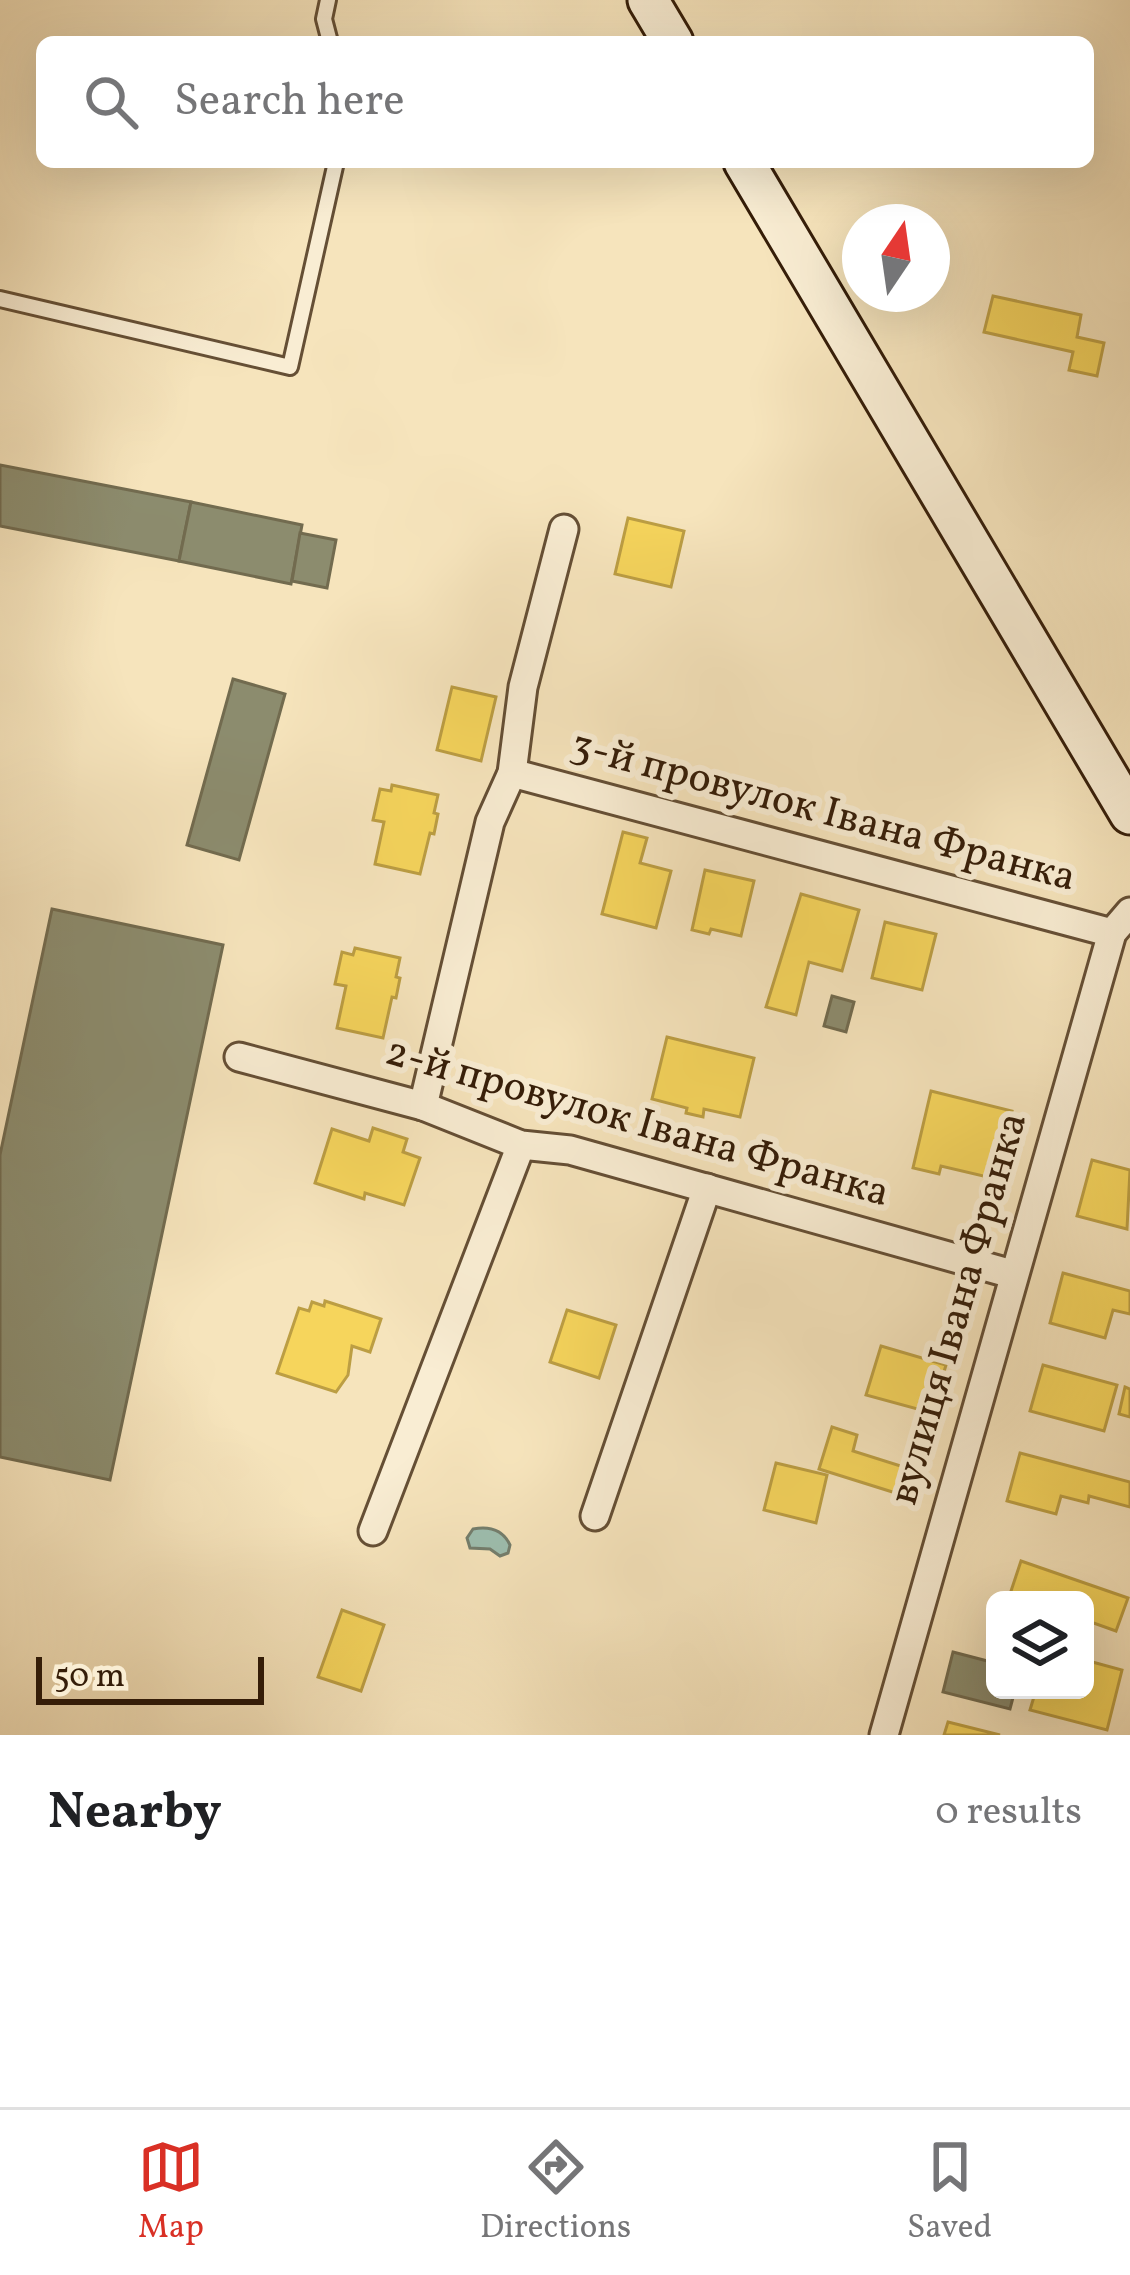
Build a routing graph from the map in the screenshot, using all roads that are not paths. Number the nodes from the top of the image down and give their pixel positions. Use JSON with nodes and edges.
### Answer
{"nodes":[{"id":1,"x":328,"y":0,"type":"edge"},
{"id":2,"x":648,"y":0,"type":"edge"},
{"id":3,"x":328,"y":36,"type":"edge"},
{"id":4,"x":669,"y":36,"type":"edge"},
{"id":5,"x":335,"y":168,"type":"edge"},
{"id":6,"x":748,"y":168,"type":"edge"},
{"id":7,"x":0,"y":299,"type":"edge"},
{"id":8,"x":564,"y":529,"type":"dead end"},
{"id":9,"x":512,"y":773,"type":"junction"},
{"id":10,"x":1130,"y":814,"type":"edge"},
{"id":11,"x":1121,"y":922,"type":"edge"},
{"id":12,"x":239,"y":1057,"type":"dead end"},
{"id":13,"x":423,"y":1106,"type":"junction"},
{"id":14,"x":521,"y":1145,"type":"junction"},
{"id":15,"x":707,"y":1188,"type":"junction"},
{"id":16,"x":1012,"y":1274,"type":"junction"},
{"id":17,"x":595,"y":1516,"type":"dead end"},
{"id":18,"x":373,"y":1531,"type":"dead end"},
{"id":19,"x":884,"y":1735,"type":"edge"}],
"edges":[{"from":1,"to":3,"type":"lane"},
{"from":2,"to":4,"type":"main road"},
{"from":5,"to":7,"type":"lane"},
{"from":6,"to":10,"type":"main road"},
{"from":8,"to":9,"type":"street"},
{"from":9,"to":11,"type":"street","name":"3-й провулок Івана Франка"},
{"from":9,"to":13,"type":"street"},
{"from":11,"to":16,"type":"street","name":"вулиця Івана Франка"},
{"from":12,"to":13,"type":"street","name":"2-й провулок Івана Франка"},
{"from":13,"to":14,"type":"street","name":"2-й провулок Івана Франка"},
{"from":14,"to":15,"type":"street","name":"2-й провулок Івана Франка"},
{"from":14,"to":18,"type":"street"},
{"from":15,"to":16,"type":"street","name":"2-й провулок Івана Франка"},
{"from":15,"to":17,"type":"street"},
{"from":16,"to":19,"type":"street","name":"вулиця Івана Франка"}]}
